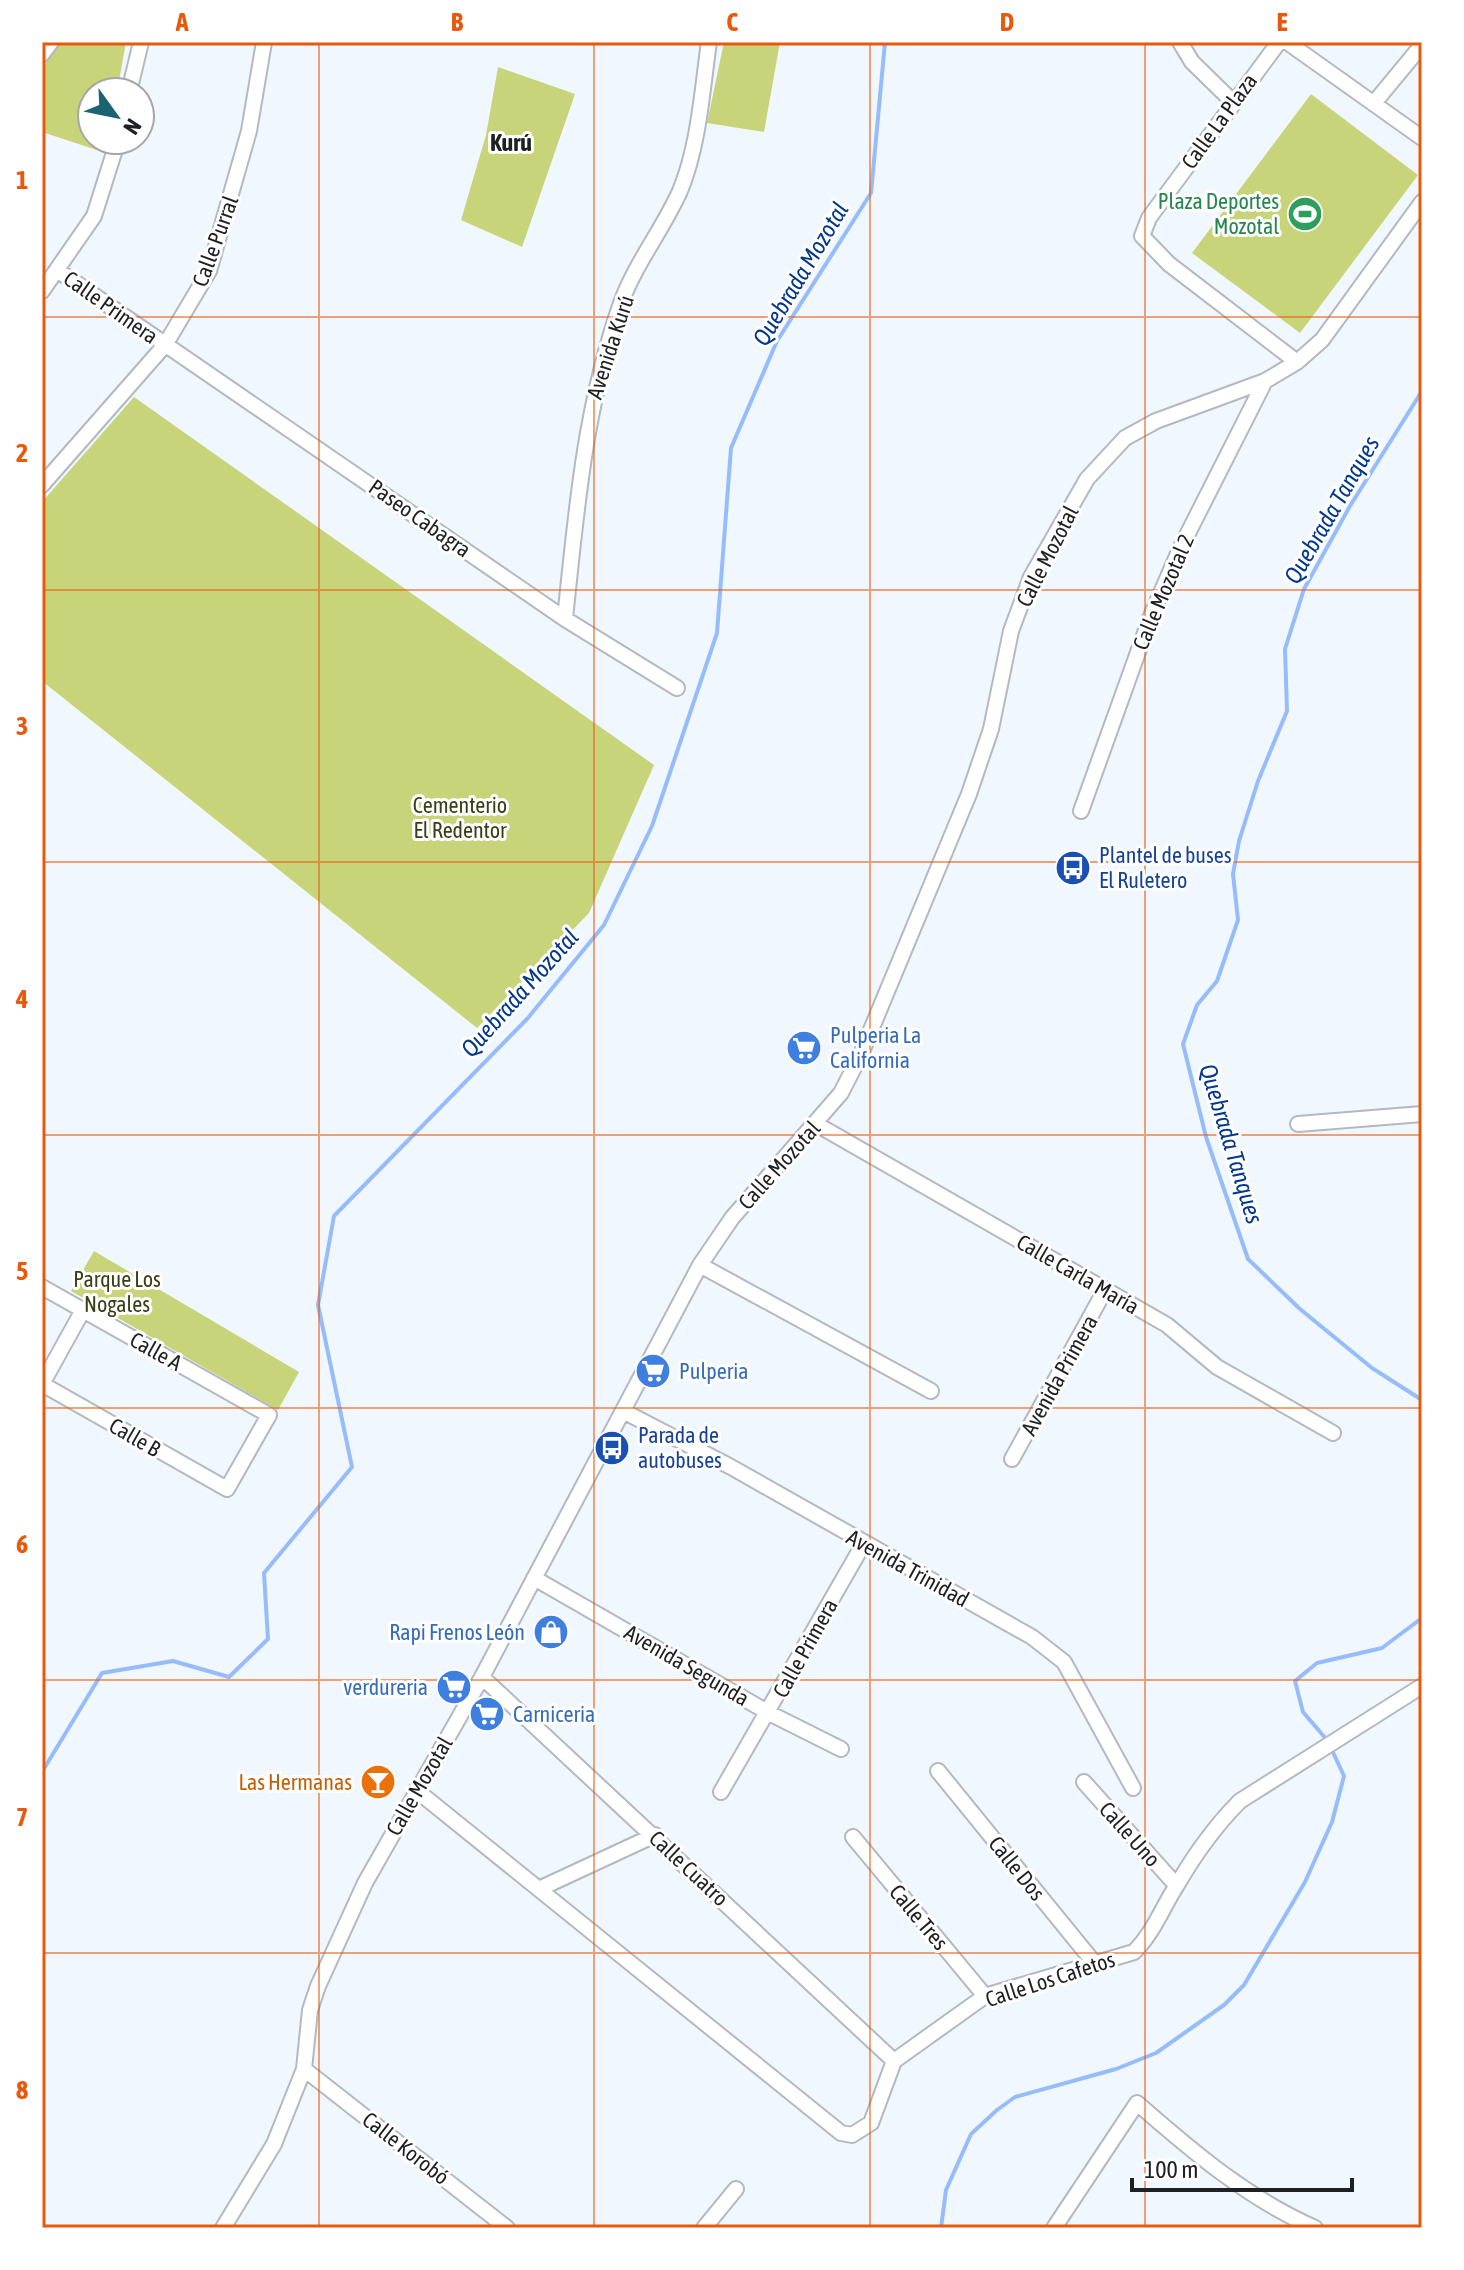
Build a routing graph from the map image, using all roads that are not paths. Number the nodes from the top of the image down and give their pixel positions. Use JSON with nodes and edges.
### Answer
{"nodes":[{"id":1,"x":51,"y":42,"type":"edge"},
{"id":2,"x":141,"y":42,"type":"edge"},
{"id":3,"x":264,"y":42,"type":"edge"},
{"id":4,"x":709,"y":42,"type":"edge"},
{"id":5,"x":1180,"y":42,"type":"edge"},
{"id":6,"x":1279,"y":42,"type":"edge"},
{"id":7,"x":1287,"y":42,"type":"edge"},
{"id":8,"x":1422,"y":45,"type":"edge"},
{"id":9,"x":42,"y":54,"type":"edge"},
{"id":10,"x":133,"y":76,"type":"edge"},
{"id":11,"x":1233,"y":102,"type":"junction"},
{"id":12,"x":1374,"y":103,"type":"junction"},
{"id":13,"x":1422,"y":138,"type":"edge"},
{"id":14,"x":113,"y":156,"type":"edge"},
{"id":15,"x":1422,"y":202,"type":"edge"},
{"id":16,"x":57,"y":270,"type":"junction"},
{"id":17,"x":42,"y":291,"type":"edge"},
{"id":18,"x":165,"y":345,"type":"junction"},
{"id":19,"x":1297,"y":362,"type":"junction"},
{"id":20,"x":1265,"y":381,"type":"junction"},
{"id":21,"x":42,"y":485,"type":"edge"},
{"id":22,"x":565,"y":619,"type":"junction"},
{"id":23,"x":677,"y":688,"type":"dead end"},
{"id":24,"x":1081,"y":811,"type":"dead end"},
{"id":25,"x":1422,"y":1114,"type":"edge"},
{"id":26,"x":816,"y":1124,"type":"junction"},
{"id":27,"x":1298,"y":1124,"type":"dead end"},
{"id":28,"x":700,"y":1265,"type":"junction"},
{"id":29,"x":42,"y":1287,"type":"edge"},
{"id":30,"x":1105,"y":1290,"type":"junction"},
{"id":31,"x":83,"y":1310,"type":"junction"},
{"id":32,"x":42,"y":1384,"type":"edge"},
{"id":33,"x":931,"y":1391,"type":"dead end"},
{"id":34,"x":623,"y":1411,"type":"junction"},
{"id":35,"x":1333,"y":1433,"type":"dead end"},
{"id":36,"x":1012,"y":1459,"type":"dead end"},
{"id":37,"x":227,"y":1489,"type":"joint"},
{"id":38,"x":864,"y":1543,"type":"junction"},
{"id":39,"x":534,"y":1578,"type":"junction"},
{"id":40,"x":482,"y":1677,"type":"junction"},
{"id":41,"x":1422,"y":1686,"type":"edge"},
{"id":42,"x":769,"y":1713,"type":"junction"},
{"id":43,"x":841,"y":1749,"type":"dead end"},
{"id":44,"x":938,"y":1771,"type":"dead end"},
{"id":45,"x":1084,"y":1782,"type":"dead end"},
{"id":46,"x":1133,"y":1788,"type":"dead end"},
{"id":47,"x":416,"y":1790,"type":"junction"},
{"id":48,"x":721,"y":1792,"type":"dead end"},
{"id":49,"x":655,"y":1835,"type":"junction"},
{"id":50,"x":853,"y":1837,"type":"dead end"},
{"id":51,"x":1176,"y":1885,"type":"junction"},
{"id":52,"x":541,"y":1888,"type":"junction"},
{"id":53,"x":1096,"y":1965,"type":"junction"},
{"id":54,"x":985,"y":1996,"type":"junction"},
{"id":55,"x":894,"y":2061,"type":"junction"},
{"id":56,"x":304,"y":2069,"type":"junction"},
{"id":57,"x":736,"y":2189,"type":"dead end"},
{"id":58,"x":223,"y":2228,"type":"edge"},
{"id":59,"x":507,"y":2228,"type":"edge"},
{"id":60,"x":704,"y":2228,"type":"edge"},
{"id":61,"x":1054,"y":2228,"type":"edge"},
{"id":62,"x":1315,"y":2228,"type":"edge"}],
"edges":[{"from":1,"to":9,"type":"street"},
{"from":2,"to":10,"type":"street"},
{"from":3,"to":18,"type":"street","name":"Calle Purral"},
{"from":4,"to":22,"type":"street","name":"Avenida Kurú"},
{"from":5,"to":11,"type":"street"},
{"from":6,"to":11,"type":"street","name":"Calle La Plaza"},
{"from":7,"to":12,"type":"street"},
{"from":8,"to":12,"type":"street"},
{"from":11,"to":19,"type":"street","name":"Calle La Plaza"},
{"from":12,"to":13,"type":"street"},
{"from":14,"to":16,"type":"street"},
{"from":15,"to":19,"type":"street","name":"Calle Mozotal"},
{"from":16,"to":17,"type":"street"},
{"from":16,"to":18,"type":"street","name":"Calle Primera"},
{"from":18,"to":21,"type":"street","name":"Calle Purral"},
{"from":18,"to":22,"type":"street","name":"Paseo Cabagra"},
{"from":19,"to":20,"type":"street","name":"Calle Mozotal"},
{"from":20,"to":24,"type":"street","name":"Calle Mozotal 2"},
{"from":20,"to":26,"type":"street","name":"Calle Mozotal"},
{"from":22,"to":23,"type":"street","name":"Paseo Cabagra"},
{"from":25,"to":27,"type":"street"},
{"from":26,"to":28,"type":"street","name":"Calle Mozotal"},
{"from":26,"to":30,"type":"street","name":"Calle Carla María"},
{"from":28,"to":33,"type":"street"},
{"from":28,"to":34,"type":"street","name":"Calle Mozotal"},
{"from":29,"to":31,"type":"street","name":"Calle A"},
{"from":30,"to":35,"type":"street","name":"Calle Carla María"},
{"from":30,"to":36,"type":"street","name":"Avenida Primera"},
{"from":31,"to":32,"type":"street"},
{"from":31,"to":37,"type":"street","name":"Calle A"},
{"from":32,"to":37,"type":"street","name":"Calle B"},
{"from":34,"to":38,"type":"street","name":"Avenida Trinidad"},
{"from":34,"to":39,"type":"street","name":"Calle Mozotal"},
{"from":38,"to":42,"type":"street","name":"Calle Primera"},
{"from":38,"to":46,"type":"street","name":"Avenida Trinidad"},
{"from":39,"to":40,"type":"street","name":"Calle Mozotal"},
{"from":39,"to":42,"type":"street","name":"Avenida Segunda"},
{"from":40,"to":47,"type":"street","name":"Calle Mozotal"},
{"from":40,"to":49,"type":"street","name":"Calle Cuatro"},
{"from":41,"to":51,"type":"street","name":"Calle Los Cafetos"},
{"from":42,"to":43,"type":"street","name":"Avenida Segunda"},
{"from":42,"to":48,"type":"street","name":"Calle Primera"},
{"from":44,"to":53,"type":"street","name":"Calle Dos"},
{"from":45,"to":51,"type":"street","name":"Calle Uno"},
{"from":47,"to":52,"type":"street"},
{"from":47,"to":56,"type":"street","name":"Calle Mozotal"},
{"from":49,"to":52,"type":"street"},
{"from":49,"to":55,"type":"street","name":"Calle Cuatro"},
{"from":50,"to":54,"type":"street","name":"Calle Tres"},
{"from":51,"to":53,"type":"street","name":"Calle Los Cafetos"},
{"from":52,"to":55,"type":"street"},
{"from":53,"to":54,"type":"street","name":"Calle Los Cafetos"},
{"from":54,"to":55,"type":"street","name":"Calle Los Cafetos"},
{"from":56,"to":58,"type":"street","name":"Calle Mozotal"},
{"from":56,"to":59,"type":"street","name":"Calle Korobó"},
{"from":57,"to":60,"type":"street"},
{"from":61,"to":62,"type":"street"}]}
